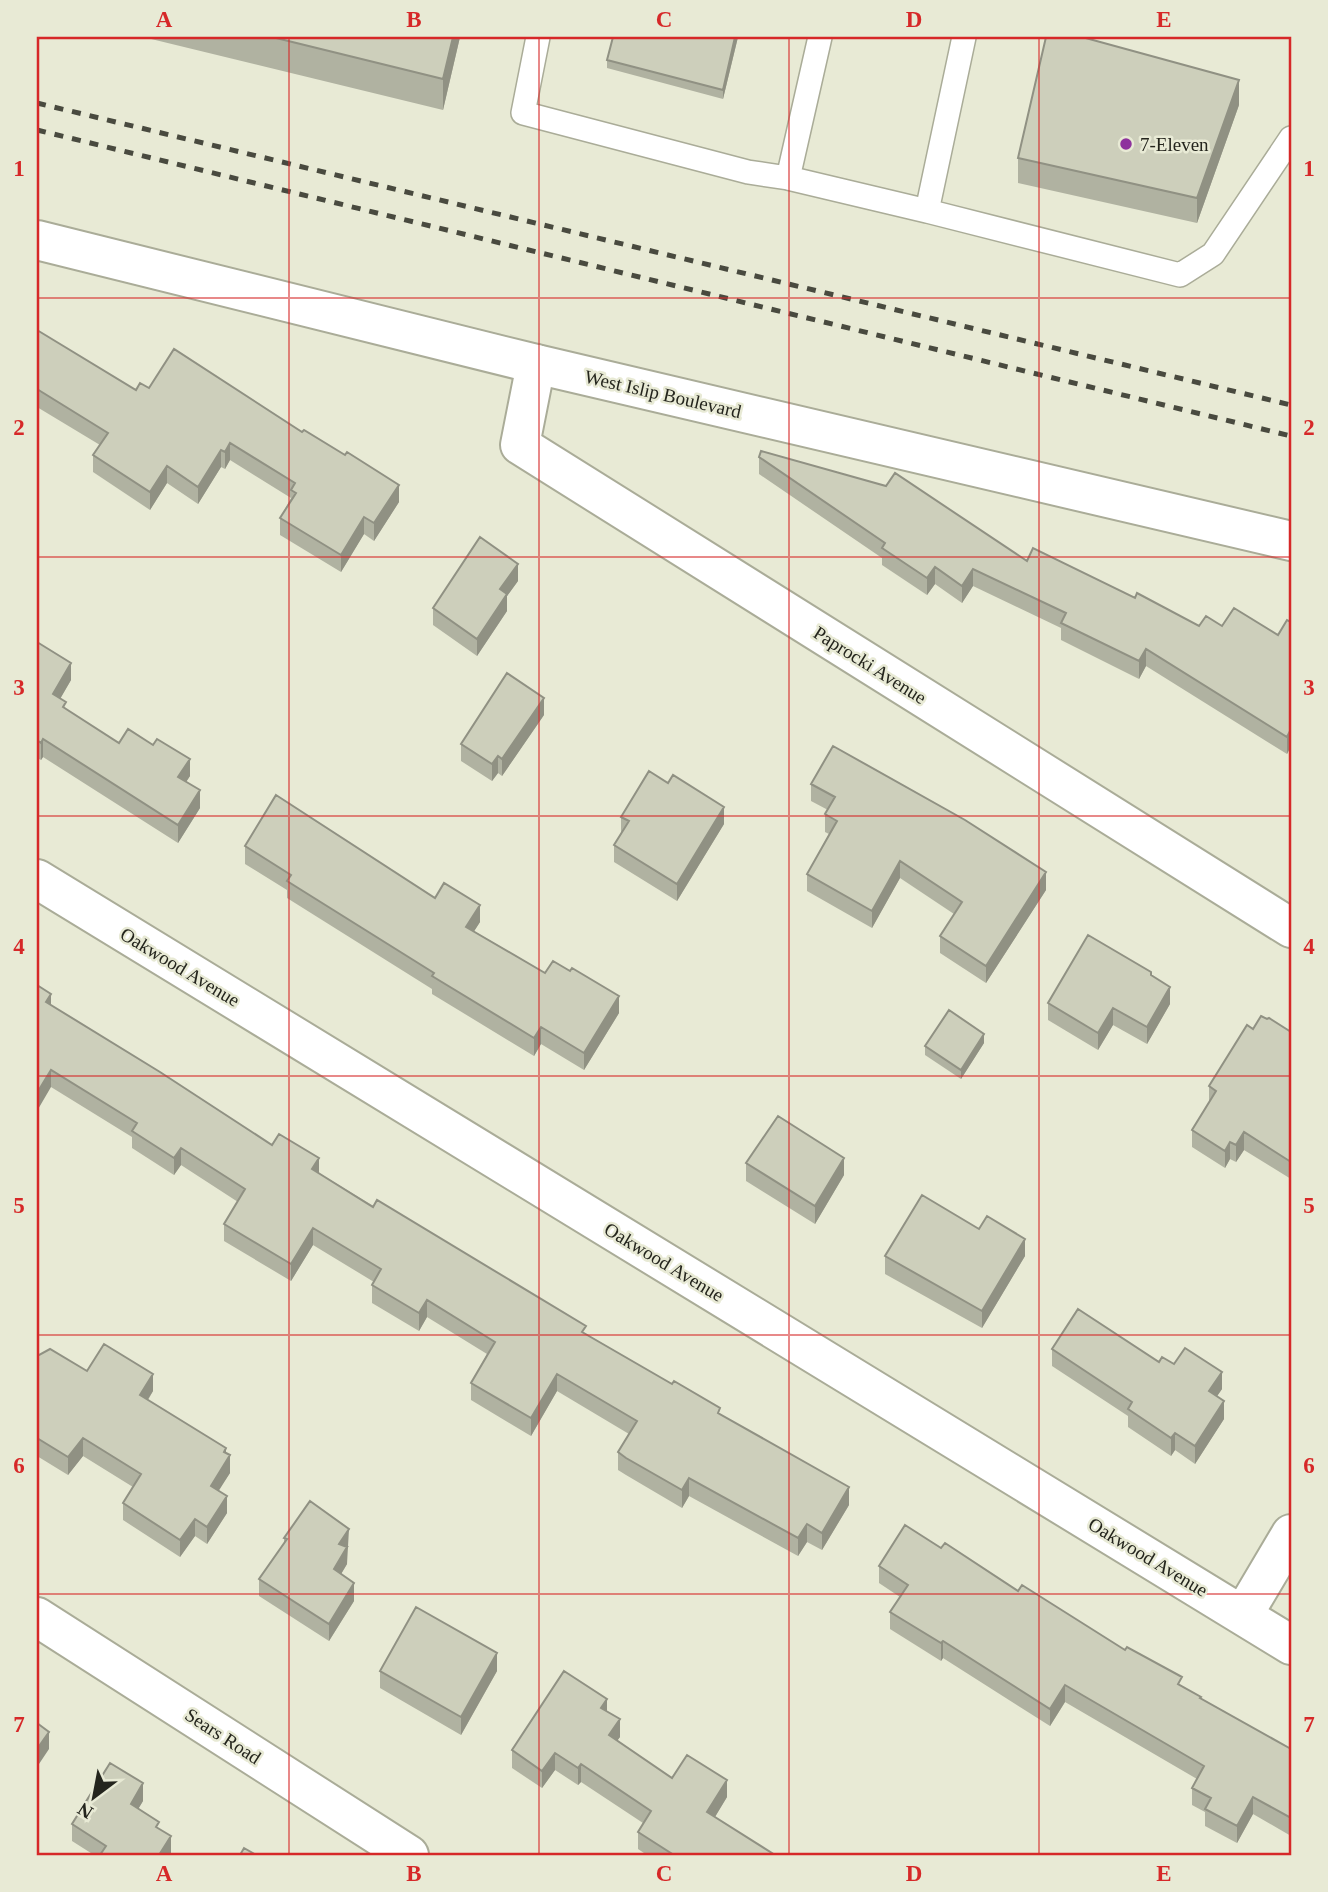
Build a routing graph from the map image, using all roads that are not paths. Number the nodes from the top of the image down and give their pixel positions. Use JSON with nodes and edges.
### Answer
{"nodes":[{"id":1,"x":538,"y":37,"type":"edge"},
{"id":2,"x":820,"y":37,"type":"edge"},
{"id":3,"x":964,"y":37,"type":"edge"},
{"id":4,"x":1291,"y":138,"type":"edge"},
{"id":5,"x":788,"y":178,"type":"junction"},
{"id":6,"x":927,"y":211,"type":"junction"},
{"id":7,"x":37,"y":240,"type":"edge"},
{"id":8,"x":536,"y":364,"type":"junction"},
{"id":9,"x":1291,"y":541,"type":"edge"},
{"id":10,"x":37,"y":880,"type":"edge"},
{"id":11,"x":1291,"y":928,"type":"edge"},
{"id":12,"x":1291,"y":1534,"type":"edge"},
{"id":13,"x":1243,"y":1615,"type":"junction"},
{"id":14,"x":37,"y":1617,"type":"edge"},
{"id":15,"x":1291,"y":1645,"type":"edge"},
{"id":16,"x":409,"y":1855,"type":"edge"}],
"edges":[{"from":1,"to":5,"type":"lane"},
{"from":2,"to":5,"type":"lane"},
{"from":3,"to":6,"type":"lane"},
{"from":4,"to":6,"type":"lane"},
{"from":5,"to":6,"type":"lane"},
{"from":7,"to":8,"type":"street","name":"West Islip Boulevard"},
{"from":8,"to":9,"type":"street","name":"West Islip Boulevard"},
{"from":8,"to":11,"type":"street","name":"Paprocki Avenue"},
{"from":10,"to":13,"type":"street","name":"Oakwood Avenue"},
{"from":12,"to":13,"type":"street"},
{"from":13,"to":15,"type":"street","name":"Oakwood Avenue"},
{"from":14,"to":16,"type":"street","name":"Sears Road"}]}
